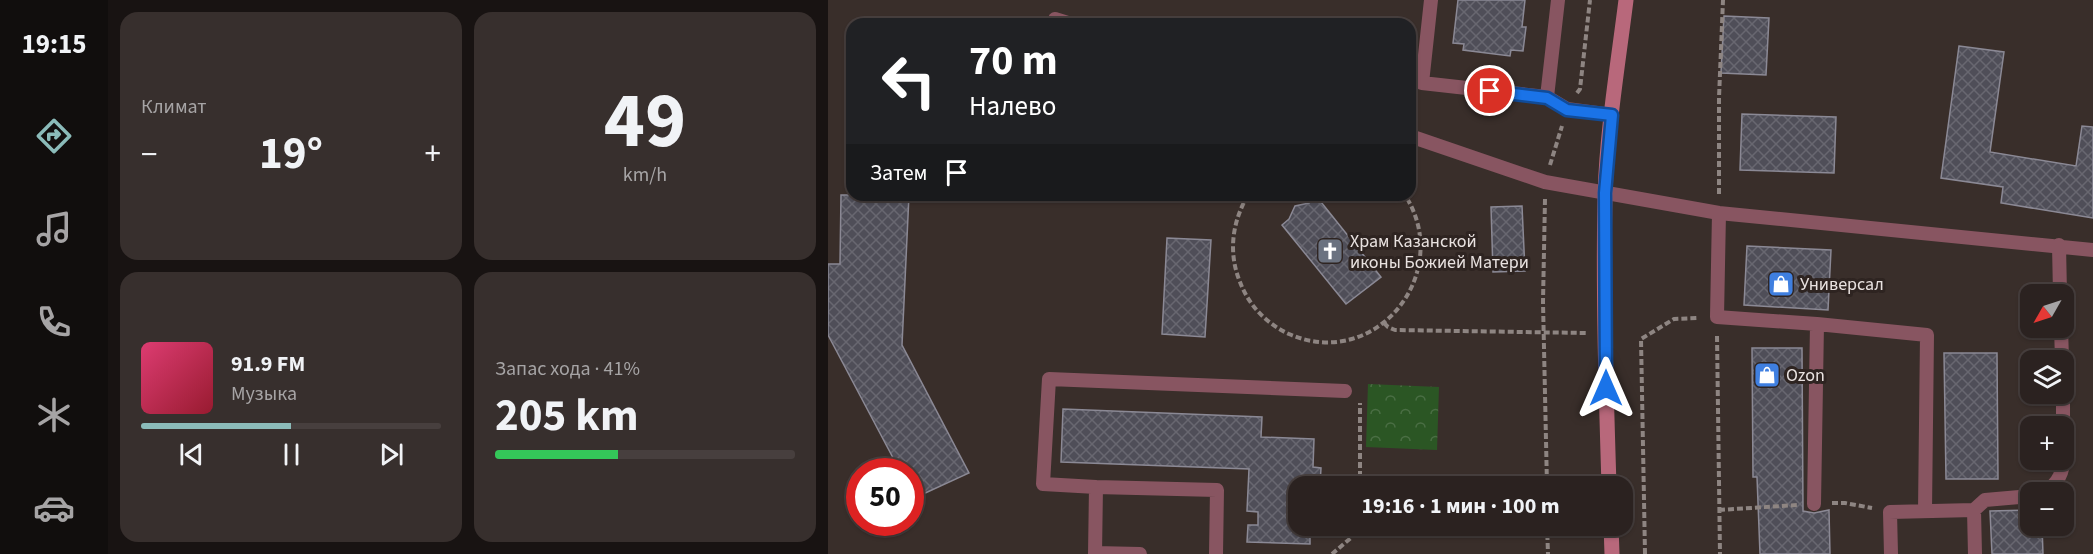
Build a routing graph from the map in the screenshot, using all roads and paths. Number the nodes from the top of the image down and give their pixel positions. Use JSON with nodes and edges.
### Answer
{"nodes":[{"id":1,"x":1431,"y":0,"type":"edge"},
{"id":2,"x":1558,"y":0,"type":"edge"},
{"id":3,"x":1590,"y":0,"type":"edge"},
{"id":4,"x":1626,"y":0,"type":"edge"},
{"id":5,"x":1723,"y":0,"type":"edge"},
{"id":6,"x":1416,"y":80,"type":"edge"},
{"id":7,"x":1547,"y":98,"type":"junction"},
{"id":8,"x":1567,"y":110,"type":"junction"},
{"id":9,"x":1612,"y":115,"type":"junction"},
{"id":10,"x":1416,"y":138,"type":"edge"},
{"id":11,"x":1545,"y":182,"type":"junction"},
{"id":12,"x":1605,"y":193,"type":"junction"},
{"id":13,"x":1245,"y":201,"type":"edge"},
{"id":14,"x":1408,"y":201,"type":"edge"},
{"id":15,"x":1719,"y":213,"type":"junction"},
{"id":16,"x":2059,"y":245,"type":"junction"},
{"id":17,"x":2093,"y":250,"type":"edge"},
{"id":18,"x":2060,"y":284,"type":"edge"},
{"id":19,"x":1717,"y":317,"type":"junction"},
{"id":20,"x":1384,"y":322,"type":"junction"},
{"id":21,"x":1817,"y":324,"type":"junction"},
{"id":22,"x":1605,"y":333,"type":"junction"},
{"id":23,"x":1544,"y":334,"type":"junction"},
{"id":24,"x":1345,"y":391,"type":"joint"},
{"id":25,"x":1360,"y":476,"type":"edge"},
{"id":26,"x":1547,"y":476,"type":"edge"},
{"id":27,"x":1609,"y":476,"type":"edge"},
{"id":28,"x":1096,"y":487,"type":"junction"},
{"id":29,"x":2020,"y":497,"type":"edge"},
{"id":30,"x":1814,"y":504,"type":"dead end"},
{"id":31,"x":1974,"y":510,"type":"junction"},
{"id":32,"x":1925,"y":511,"type":"junction"},
{"id":33,"x":1353,"y":536,"type":"edge"},
{"id":34,"x":1547,"y":536,"type":"edge"},
{"id":35,"x":1611,"y":536,"type":"edge"},
{"id":36,"x":1095,"y":554,"type":"edge"},
{"id":37,"x":1140,"y":554,"type":"edge"},
{"id":38,"x":1216,"y":554,"type":"edge"},
{"id":39,"x":1332,"y":554,"type":"edge"},
{"id":40,"x":1548,"y":554,"type":"edge"},
{"id":41,"x":1612,"y":554,"type":"edge"},
{"id":42,"x":1645,"y":554,"type":"edge"},
{"id":43,"x":1720,"y":554,"type":"edge"},
{"id":44,"x":1891,"y":554,"type":"edge"},
{"id":45,"x":1975,"y":554,"type":"edge"}],
"edges":[{"from":1,"to":6,"type":"lane"},
{"from":2,"to":7,"type":"lane"},
{"from":3,"to":8,"type":"path"},
{"from":4,"to":9,"type":"main road"},
{"from":5,"to":15,"type":"path"},
{"from":6,"to":7,"type":"lane"},
{"from":7,"to":8,"type":"lane"},
{"from":8,"to":9,"type":"lane"},
{"from":8,"to":11,"type":"path"},
{"from":9,"to":12,"type":"main road"},
{"from":10,"to":11,"type":"lane"},
{"from":11,"to":12,"type":"lane"},
{"from":11,"to":23,"type":"path"},
{"from":12,"to":15,"type":"lane"},
{"from":12,"to":22,"type":"main road"},
{"from":13,"to":20,"type":"path"},
{"from":14,"to":20,"type":"path"},
{"from":15,"to":16,"type":"lane"},
{"from":15,"to":19,"type":"lane"},
{"from":16,"to":17,"type":"lane"},
{"from":16,"to":18,"type":"lane"},
{"from":19,"to":21,"type":"lane"},
{"from":19,"to":42,"type":"path"},
{"from":19,"to":43,"type":"path"},
{"from":20,"to":23,"type":"path"},
{"from":21,"to":30,"type":"lane"},
{"from":21,"to":32,"type":"lane"},
{"from":22,"to":23,"type":"path"},
{"from":22,"to":27,"type":"main road"},
{"from":23,"to":26,"type":"path"},
{"from":24,"to":25,"type":"path"},
{"from":24,"to":28,"type":"lane"},
{"from":28,"to":36,"type":"lane"},
{"from":28,"to":38,"type":"lane"},
{"from":29,"to":31,"type":"lane"},
{"from":31,"to":32,"type":"lane"},
{"from":31,"to":45,"type":"lane"},
{"from":32,"to":44,"type":"lane"},
{"from":33,"to":39,"type":"path"},
{"from":34,"to":40,"type":"path"},
{"from":35,"to":41,"type":"main road"},
{"from":36,"to":37,"type":"lane"}]}
